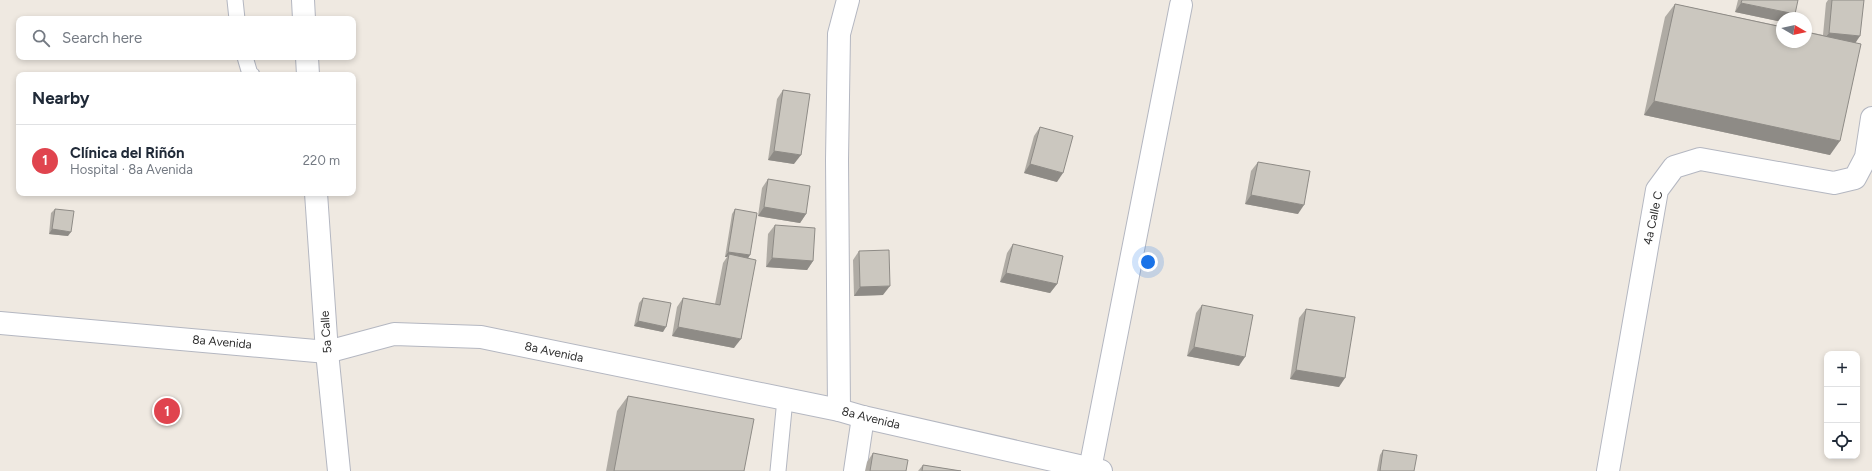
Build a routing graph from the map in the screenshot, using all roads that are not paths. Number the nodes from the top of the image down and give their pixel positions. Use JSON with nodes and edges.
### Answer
{"nodes":[{"id":1,"x":235,"y":0,"type":"edge"},
{"id":2,"x":303,"y":0,"type":"edge"},
{"id":3,"x":848,"y":0,"type":"edge"},
{"id":4,"x":1181,"y":5,"type":"dead end"},
{"id":5,"x":237,"y":16,"type":"edge"},
{"id":6,"x":304,"y":16,"type":"edge"},
{"id":7,"x":246,"y":60,"type":"edge"},
{"id":8,"x":307,"y":60,"type":"edge"},
{"id":9,"x":249,"y":72,"type":"edge"},
{"id":10,"x":308,"y":72,"type":"edge"},
{"id":11,"x":1872,"y":118,"type":"edge"},
{"id":12,"x":316,"y":196,"type":"edge"},
{"id":13,"x":0,"y":323,"type":"edge"},
{"id":14,"x":327,"y":352,"type":"junction"},
{"id":15,"x":785,"y":399,"type":"junction"},
{"id":16,"x":839,"y":410,"type":"junction"},
{"id":17,"x":863,"y":417,"type":"junction"},
{"id":18,"x":1096,"y":470,"type":"edge"},
{"id":19,"x":339,"y":471,"type":"edge"},
{"id":20,"x":778,"y":471,"type":"edge"},
{"id":21,"x":855,"y":471,"type":"edge"},
{"id":22,"x":1608,"y":471,"type":"edge"}],
"edges":[{"from":1,"to":5,"type":"lane"},
{"from":2,"to":6,"type":"street"},
{"from":3,"to":16,"type":"street"},
{"from":4,"to":18,"type":"street"},
{"from":7,"to":9,"type":"lane"},
{"from":8,"to":10,"type":"street"},
{"from":11,"to":22,"type":"street","name":"4a Calle C"},
{"from":12,"to":14,"type":"street","name":"5a Calle"},
{"from":13,"to":14,"type":"street","name":"8a Avenida"},
{"from":14,"to":15,"type":"street","name":"8a Avenida"},
{"from":14,"to":19,"type":"street","name":"5a Calle"},
{"from":15,"to":16,"type":"street","name":"8a Avenida"},
{"from":15,"to":20,"type":"lane"},
{"from":16,"to":17,"type":"street","name":"8a Avenida"},
{"from":17,"to":18,"type":"street","name":"8a Avenida"},
{"from":17,"to":21,"type":"street"}]}
